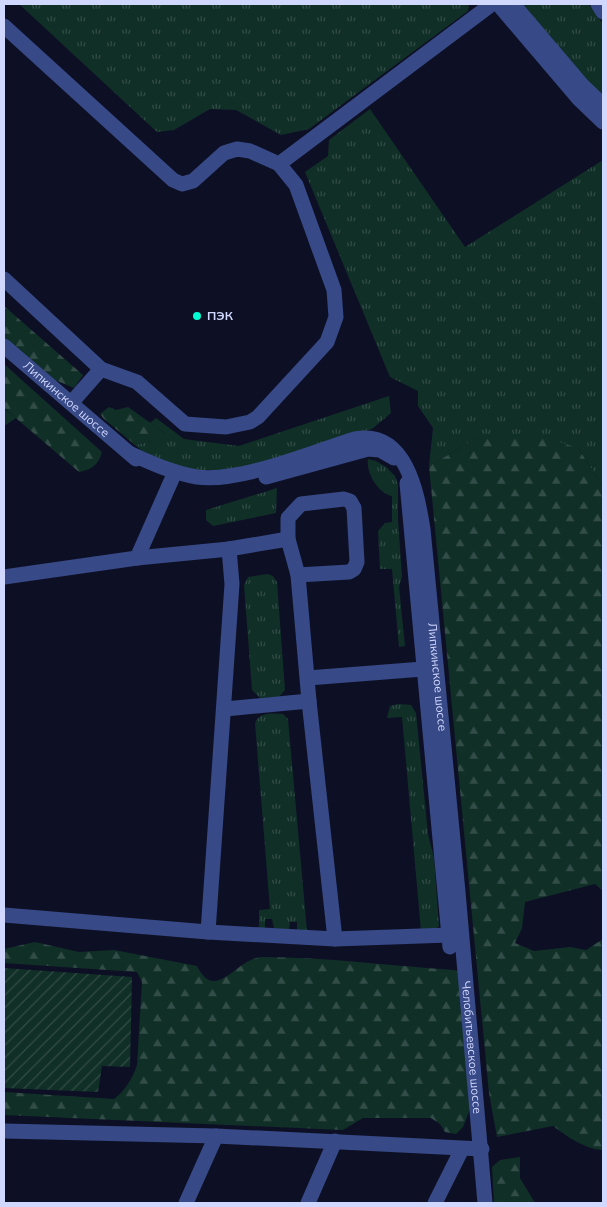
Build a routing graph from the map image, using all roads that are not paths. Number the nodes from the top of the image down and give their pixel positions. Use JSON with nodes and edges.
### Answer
{"nodes":[{"id":1,"x":492,"y":4,"type":"edge"},
{"id":2,"x":498,"y":4,"type":"edge"},
{"id":3,"x":513,"y":4,"type":"edge"},
{"id":4,"x":598,"y":4,"type":"edge"},
{"id":5,"x":603,"y":12,"type":"edge"},
{"id":6,"x":4,"y":26,"type":"edge"},
{"id":7,"x":603,"y":105,"type":"edge"},
{"id":8,"x":603,"y":122,"type":"edge"},
{"id":9,"x":279,"y":164,"type":"junction"},
{"id":10,"x":4,"y":279,"type":"edge"},
{"id":11,"x":4,"y":346,"type":"edge"},
{"id":12,"x":101,"y":370,"type":"junction"},
{"id":13,"x":72,"y":402,"type":"junction"},
{"id":14,"x":389,"y":445,"type":"junction"},
{"id":15,"x":352,"y":452,"type":"junction"},
{"id":16,"x":405,"y":467,"type":"junction"},
{"id":17,"x":173,"y":477,"type":"junction"},
{"id":18,"x":288,"y":539,"type":"junction"},
{"id":19,"x":229,"y":548,"type":"junction"},
{"id":20,"x":137,"y":558,"type":"junction"},
{"id":21,"x":298,"y":575,"type":"junction"},
{"id":22,"x":4,"y":577,"type":"edge"},
{"id":23,"x":424,"y":668,"type":"junction"},
{"id":24,"x":308,"y":678,"type":"junction"},
{"id":25,"x":309,"y":701,"type":"junction"},
{"id":26,"x":225,"y":709,"type":"junction"},
{"id":27,"x":458,"y":892,"type":"joint"},
{"id":28,"x":4,"y":915,"type":"edge"},
{"id":29,"x":208,"y":932,"type":"junction"},
{"id":30,"x":336,"y":939,"type":"junction"},
{"id":31,"x":4,"y":1131,"type":"edge"},
{"id":32,"x":216,"y":1136,"type":"junction"},
{"id":33,"x":335,"y":1141,"type":"junction"},
{"id":34,"x":462,"y":1149,"type":"junction"},
{"id":35,"x":482,"y":1149,"type":"junction"},
{"id":36,"x":186,"y":1203,"type":"edge"},
{"id":37,"x":308,"y":1203,"type":"edge"},
{"id":38,"x":435,"y":1203,"type":"edge"},
{"id":39,"x":486,"y":1203,"type":"edge"}],
"edges":[{"from":1,"to":9,"type":"street"},
{"from":2,"to":8,"type":"street"},
{"from":3,"to":7,"type":"street"},
{"from":4,"to":5,"type":"street"},
{"from":6,"to":9,"type":"street"},
{"from":9,"to":12,"type":"street"},
{"from":10,"to":12,"type":"street"},
{"from":11,"to":13,"type":"street","name":"Липкинское шоссе"},
{"from":12,"to":13,"type":"street"},
{"from":13,"to":17,"type":"street","name":"Липкинское шоссе"},
{"from":14,"to":15,"type":"street"},
{"from":14,"to":16,"type":"street","name":"Липкинское шоссе"},
{"from":14,"to":17,"type":"street","name":"Липкинское шоссе"},
{"from":15,"to":16,"type":"street","name":"Липкинское шоссе"},
{"from":15,"to":17,"type":"street","name":"Липкинское шоссе"},
{"from":16,"to":23,"type":"street"},
{"from":16,"to":27,"type":"street","name":"Липкинское шоссе"},
{"from":17,"to":20,"type":"street"},
{"from":18,"to":19,"type":"street"},
{"from":18,"to":21,"type":"street"},
{"from":18,"to":21,"type":"street"},
{"from":19,"to":20,"type":"street"},
{"from":19,"to":26,"type":"street"},
{"from":20,"to":22,"type":"street"},
{"from":21,"to":24,"type":"street"},
{"from":23,"to":24,"type":"street"},
{"from":23,"to":30,"type":"street"},
{"from":24,"to":25,"type":"street"},
{"from":25,"to":26,"type":"street"},
{"from":25,"to":30,"type":"street"},
{"from":26,"to":29,"type":"street"},
{"from":27,"to":35,"type":"street","name":"Челобитьевское шоссе"},
{"from":28,"to":29,"type":"street"},
{"from":29,"to":30,"type":"street"},
{"from":31,"to":32,"type":"street"},
{"from":32,"to":33,"type":"street"},
{"from":32,"to":36,"type":"street"},
{"from":33,"to":34,"type":"street"},
{"from":33,"to":37,"type":"street"},
{"from":34,"to":35,"type":"street"},
{"from":34,"to":38,"type":"street"},
{"from":35,"to":39,"type":"street","name":"Челобитьевское шоссе"}]}
